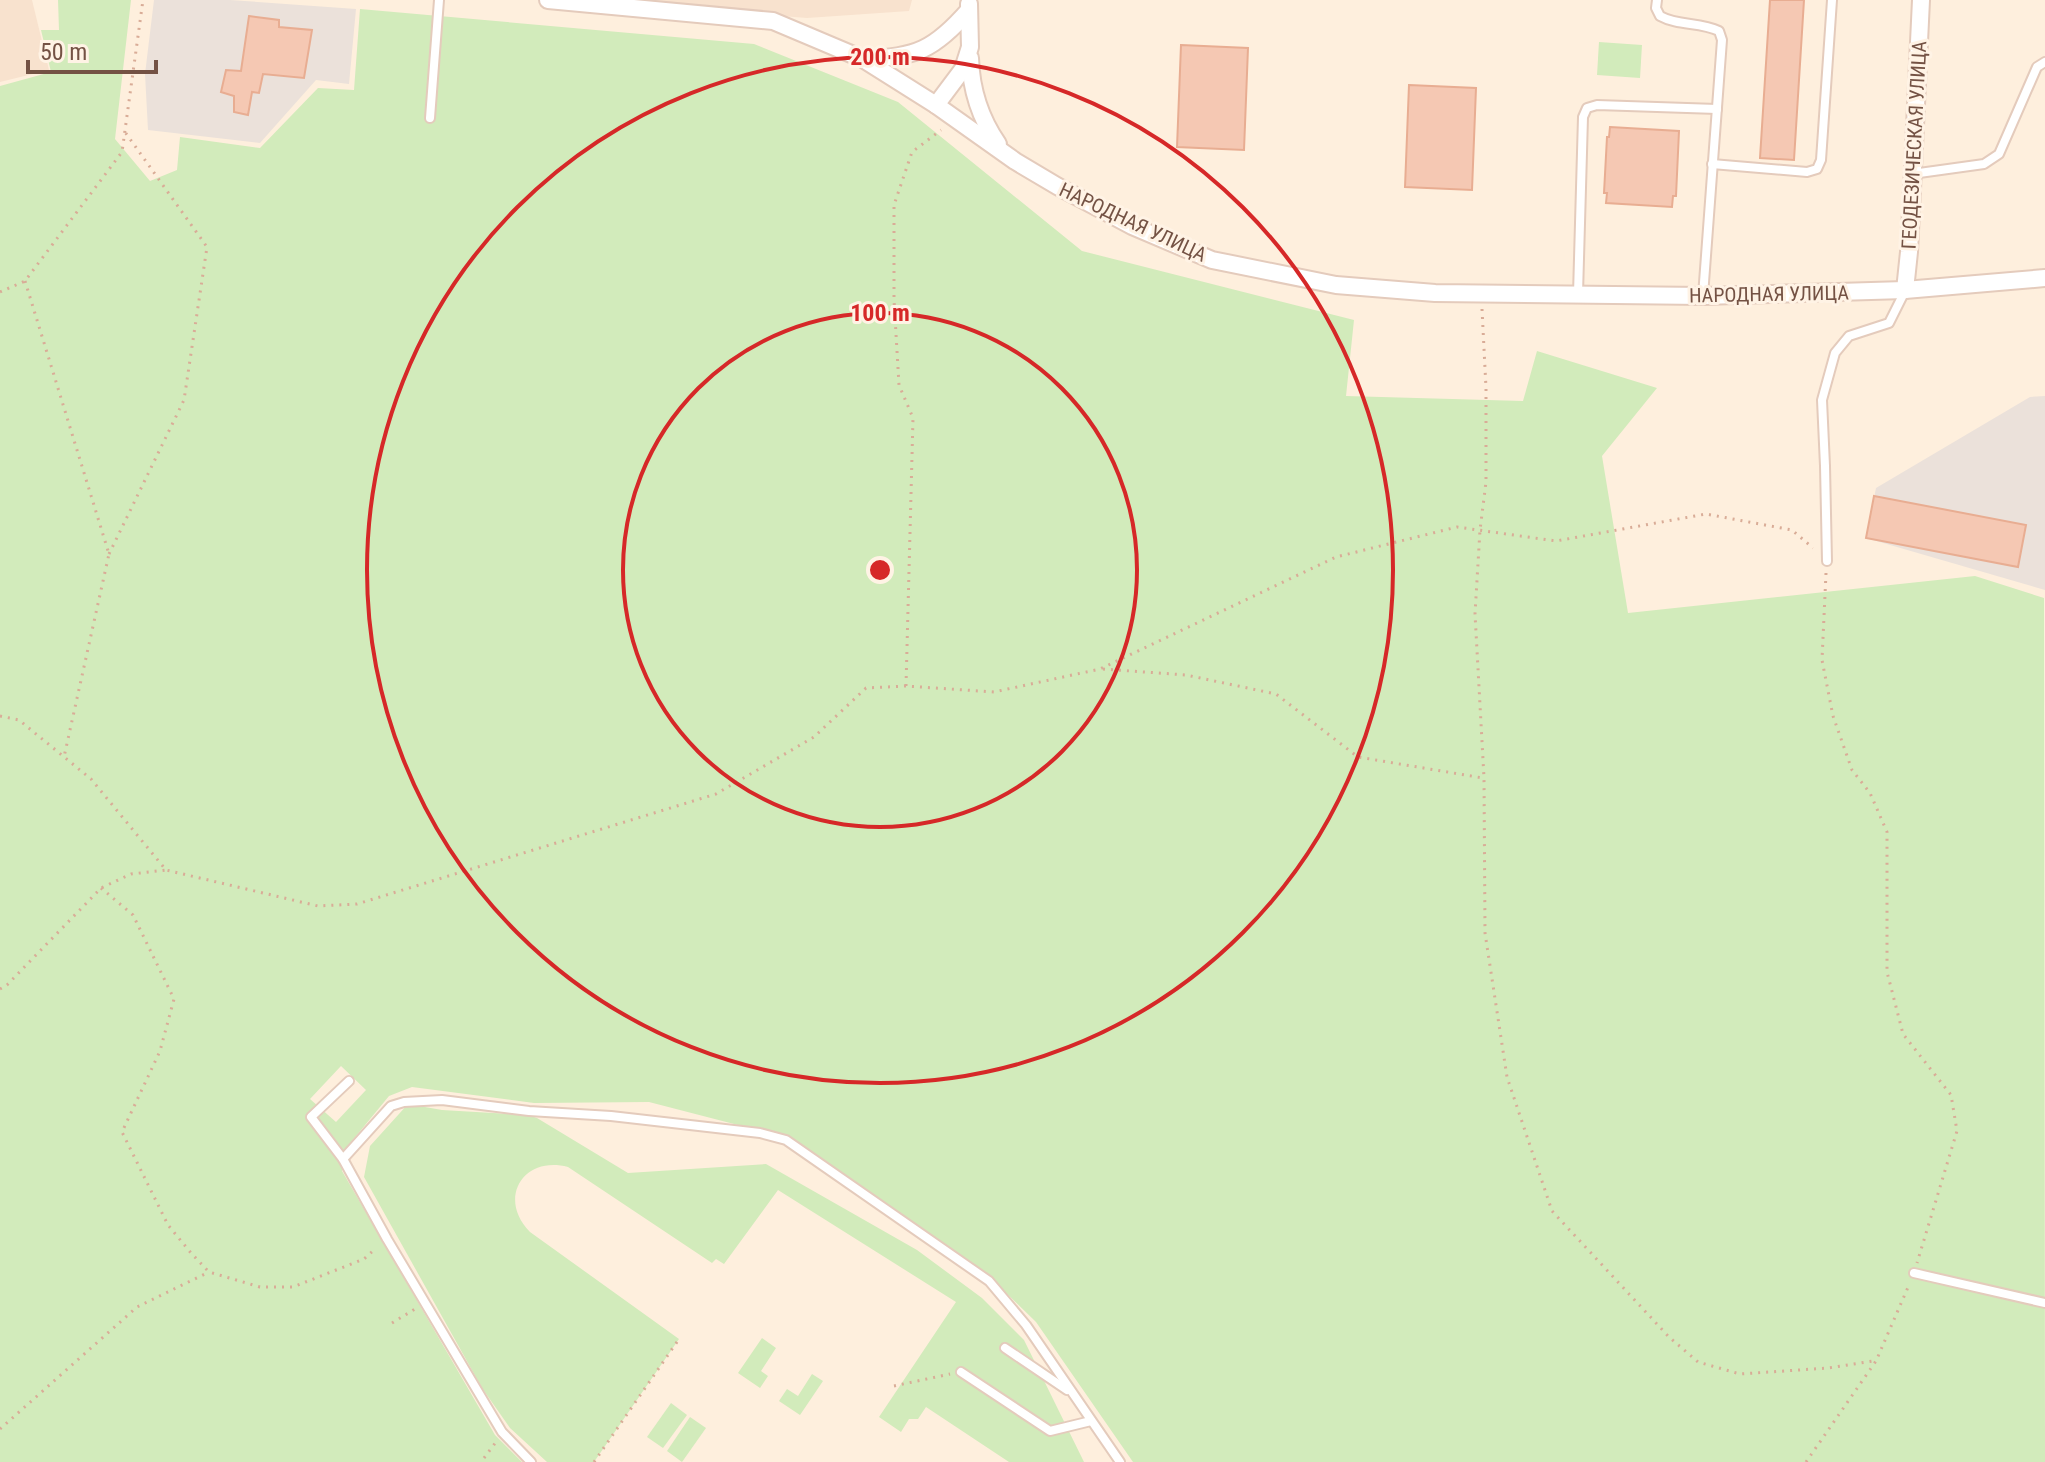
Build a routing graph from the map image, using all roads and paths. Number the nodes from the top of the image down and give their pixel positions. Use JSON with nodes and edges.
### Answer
{"nodes":[{"id":1,"x":143,"y":0,"type":"edge"},
{"id":2,"x":439,"y":0,"type":"edge"},
{"id":3,"x":548,"y":0,"type":"edge"},
{"id":4,"x":1657,"y":0,"type":"edge"},
{"id":5,"x":1832,"y":0,"type":"edge"},
{"id":6,"x":1921,"y":0,"type":"edge"},
{"id":7,"x":969,"y":5,"type":"edge"},
{"id":8,"x":970,"y":47,"type":"junction"},
{"id":9,"x":863,"y":59,"type":"junction"},
{"id":10,"x":2045,"y":62,"type":"edge"},
{"id":11,"x":936,"y":105,"type":"junction"},
{"id":12,"x":1717,"y":109,"type":"junction"},
{"id":13,"x":430,"y":118,"type":"dead end"},
{"id":14,"x":956,"y":118,"type":"junction"},
{"id":15,"x":125,"y":132,"type":"junction"},
{"id":16,"x":1003,"y":152,"type":"junction"},
{"id":17,"x":1712,"y":164,"type":"junction"},
{"id":18,"x":1912,"y":174,"type":"junction"},
{"id":19,"x":2045,"y":278,"type":"edge"},
{"id":20,"x":25,"y":281,"type":"junction"},
{"id":21,"x":1905,"y":290,"type":"junction"},
{"id":22,"x":0,"y":292,"type":"edge"},
{"id":23,"x":1481,"y":293,"type":"junction"},
{"id":24,"x":1578,"y":294,"type":"junction"},
{"id":25,"x":1703,"y":296,"type":"junction"},
{"id":26,"x":1480,"y":530,"type":"junction"},
{"id":27,"x":109,"y":554,"type":"junction"},
{"id":28,"x":1827,"y":561,"type":"junction"},
{"id":29,"x":1100,"y":669,"type":"junction"},
{"id":30,"x":906,"y":686,"type":"junction"},
{"id":31,"x":0,"y":716,"type":"edge"},
{"id":32,"x":64,"y":757,"type":"junction"},
{"id":33,"x":1484,"y":778,"type":"junction"},
{"id":34,"x":166,"y":870,"type":"junction"},
{"id":35,"x":101,"y":888,"type":"junction"},
{"id":36,"x":0,"y":989,"type":"edge"},
{"id":37,"x":349,"y":1081,"type":"dead end"},
{"id":38,"x":343,"y":1159,"type":"junction"},
{"id":39,"x":387,"y":1239,"type":"junction"},
{"id":40,"x":209,"y":1272,"type":"junction"},
{"id":41,"x":1914,"y":1273,"type":"junction"},
{"id":42,"x":425,"y":1303,"type":"junction"},
{"id":43,"x":2045,"y":1303,"type":"edge"},
{"id":44,"x":392,"y":1323,"type":"dead end"},
{"id":45,"x":679,"y":1339,"type":"dead end"},
{"id":46,"x":1005,"y":1348,"type":"dead end"},
{"id":47,"x":1876,"y":1361,"type":"junction"},
{"id":48,"x":961,"y":1372,"type":"joint"},
{"id":49,"x":894,"y":1386,"type":"dead end"},
{"id":50,"x":1071,"y":1392,"type":"junction"},
{"id":51,"x":1091,"y":1421,"type":"junction"},
{"id":52,"x":0,"y":1429,"type":"edge"},
{"id":53,"x":503,"y":1433,"type":"junction"},
{"id":54,"x":484,"y":1458,"type":"dead end"},
{"id":55,"x":531,"y":1462,"type":"edge"},
{"id":56,"x":594,"y":1462,"type":"edge"},
{"id":57,"x":1120,"y":1462,"type":"edge"},
{"id":58,"x":1806,"y":1462,"type":"edge"}],
"edges":[{"from":1,"to":15,"type":"path"},
{"from":2,"to":13,"type":"lane"},
{"from":3,"to":9,"type":"street","name":"НАРОДНАЯ УЛИЦА"},
{"from":4,"to":12,"type":"lane"},
{"from":5,"to":17,"type":"lane"},
{"from":6,"to":18,"type":"street","name":"ГЕОДЕЗИЧЕСКАЯ УЛИЦА"},
{"from":7,"to":8,"type":"street"},
{"from":7,"to":9,"type":"street"},
{"from":8,"to":11,"type":"street"},
{"from":8,"to":16,"type":"street"},
{"from":9,"to":11,"type":"street","name":"НАРОДНАЯ УЛИЦА"},
{"from":10,"to":18,"type":"lane"},
{"from":11,"to":14,"type":"street","name":"НАРОДНАЯ УЛИЦА"},
{"from":12,"to":17,"type":"lane"},
{"from":12,"to":24,"type":"lane"},
{"from":14,"to":16,"type":"street","name":"НАРОДНАЯ УЛИЦА"},
{"from":14,"to":30,"type":"path"},
{"from":15,"to":20,"type":"path"},
{"from":15,"to":27,"type":"path"},
{"from":16,"to":23,"type":"street","name":"НАРОДНАЯ УЛИЦА"},
{"from":17,"to":25,"type":"lane"},
{"from":18,"to":21,"type":"street","name":"ГЕОДЕЗИЧЕСКАЯ УЛИЦА"},
{"from":19,"to":21,"type":"street","name":"НАРОДНАЯ УЛИЦА"},
{"from":20,"to":22,"type":"path"},
{"from":20,"to":27,"type":"path"},
{"from":21,"to":25,"type":"street","name":"НАРОДНАЯ УЛИЦА"},
{"from":21,"to":28,"type":"lane"},
{"from":23,"to":24,"type":"street","name":"НАРОДНАЯ УЛИЦА"},
{"from":23,"to":26,"type":"path"},
{"from":24,"to":25,"type":"street","name":"НАРОДНАЯ УЛИЦА"},
{"from":26,"to":28,"type":"path"},
{"from":26,"to":29,"type":"path"},
{"from":26,"to":33,"type":"path"},
{"from":27,"to":32,"type":"path"},
{"from":28,"to":41,"type":"path"},
{"from":29,"to":30,"type":"path"},
{"from":29,"to":33,"type":"path"},
{"from":30,"to":34,"type":"path"},
{"from":31,"to":32,"type":"path"},
{"from":32,"to":34,"type":"path"},
{"from":33,"to":47,"type":"path"},
{"from":34,"to":35,"type":"path"},
{"from":35,"to":36,"type":"path"},
{"from":35,"to":40,"type":"path"},
{"from":37,"to":38,"type":"lane"},
{"from":38,"to":39,"type":"lane"},
{"from":38,"to":50,"type":"lane"},
{"from":39,"to":40,"type":"path"},
{"from":39,"to":42,"type":"lane"},
{"from":40,"to":52,"type":"path"},
{"from":41,"to":43,"type":"lane"},
{"from":41,"to":47,"type":"path"},
{"from":42,"to":44,"type":"path"},
{"from":42,"to":53,"type":"lane"},
{"from":45,"to":56,"type":"path"},
{"from":46,"to":50,"type":"lane"},
{"from":47,"to":58,"type":"path"},
{"from":48,"to":49,"type":"path"},
{"from":48,"to":51,"type":"lane"},
{"from":50,"to":51,"type":"lane"},
{"from":51,"to":57,"type":"lane"},
{"from":53,"to":54,"type":"path"},
{"from":53,"to":55,"type":"lane"}]}
